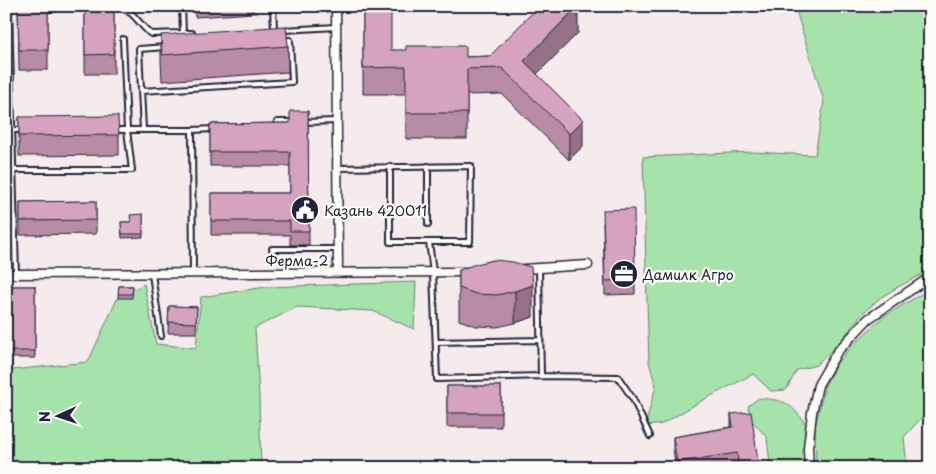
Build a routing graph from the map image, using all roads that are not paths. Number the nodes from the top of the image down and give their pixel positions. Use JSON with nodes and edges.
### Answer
{"nodes":[{"id":1,"x":89,"y":6,"type":"edge"},
{"id":2,"x":105,"y":6,"type":"edge"},
{"id":3,"x":182,"y":6,"type":"edge"},
{"id":4,"x":273,"y":6,"type":"edge"},
{"id":5,"x":336,"y":6,"type":"edge"},
{"id":6,"x":36,"y":10,"type":"edge"},
{"id":7,"x":8,"y":11,"type":"edge"},
{"id":8,"x":18,"y":11,"type":"edge"},
{"id":9,"x":336,"y":27,"type":"junction"},
{"id":10,"x":274,"y":30,"type":"junction"},
{"id":11,"x":265,"y":31,"type":"edge"},
{"id":12,"x":183,"y":33,"type":"junction"},
{"id":13,"x":201,"y":33,"type":"edge"},
{"id":14,"x":123,"y":39,"type":"dead end"},
{"id":15,"x":280,"y":40,"type":"edge"},
{"id":16,"x":168,"y":47,"type":"edge"},
{"id":17,"x":141,"y":90,"type":"junction"},
{"id":18,"x":337,"y":121,"type":"junction"},
{"id":19,"x":266,"y":128,"type":"edge"},
{"id":20,"x":220,"y":129,"type":"edge"},
{"id":21,"x":12,"y":130,"type":"junction"},
{"id":22,"x":31,"y":130,"type":"edge"},
{"id":23,"x":108,"y":130,"type":"edge"},
{"id":24,"x":127,"y":130,"type":"junction"},
{"id":25,"x":143,"y":130,"type":"junction"},
{"id":26,"x":192,"y":130,"type":"junction"},
{"id":27,"x":390,"y":166,"type":"junction"},
{"id":28,"x":428,"y":166,"type":"junction"},
{"id":29,"x":337,"y":168,"type":"junction"},
{"id":30,"x":13,"y":170,"type":"junction"},
{"id":31,"x":428,"y":224,"type":"dead end"},
{"id":32,"x":429,"y":242,"type":"junction"},
{"id":33,"x":272,"y":249,"type":"dead end"},
{"id":34,"x":338,"y":249,"type":"junction"},
{"id":35,"x":588,"y":266,"type":"dead end"},
{"id":36,"x":539,"y":268,"type":"junction"},
{"id":37,"x":519,"y":270,"type":"edge"},
{"id":38,"x":338,"y":272,"type":"junction"},
{"id":39,"x":433,"y":272,"type":"junction"},
{"id":40,"x":479,"y":272,"type":"edge"},
{"id":41,"x":152,"y":273,"type":"junction"},
{"id":42,"x":6,"y":274,"type":"edge"},
{"id":43,"x":193,"y":274,"type":"junction"},
{"id":44,"x":16,"y":275,"type":"junction"},
{"id":45,"x":930,"y":277,"type":"edge"},
{"id":46,"x":161,"y":336,"type":"dead end"},
{"id":47,"x":540,"y":340,"type":"junction"},
{"id":48,"x":436,"y":342,"type":"junction"},
{"id":49,"x":541,"y":376,"type":"junction"},
{"id":50,"x":650,"y":436,"type":"dead end"},
{"id":51,"x":809,"y":468,"type":"edge"}],
"edges":[{"from":1,"to":6,"type":"lane"},
{"from":2,"to":12,"type":"lane"},
{"from":3,"to":12,"type":"lane"},
{"from":4,"to":10,"type":"lane"},
{"from":5,"to":9,"type":"street"},
{"from":7,"to":8,"type":"lane"},
{"from":7,"to":21,"type":"lane"},
{"from":9,"to":10,"type":"lane"},
{"from":9,"to":18,"type":"street"},
{"from":10,"to":11,"type":"lane"},
{"from":12,"to":13,"type":"lane"},
{"from":14,"to":24,"type":"lane"},
{"from":15,"to":17,"type":"lane"},
{"from":16,"to":17,"type":"lane"},
{"from":17,"to":25,"type":"lane"},
{"from":18,"to":19,"type":"lane"},
{"from":18,"to":29,"type":"street"},
{"from":20,"to":26,"type":"lane"},
{"from":21,"to":22,"type":"lane"},
{"from":21,"to":30,"type":"lane"},
{"from":23,"to":24,"type":"lane"},
{"from":24,"to":25,"type":"lane"},
{"from":24,"to":30,"type":"lane"},
{"from":25,"to":26,"type":"lane"},
{"from":26,"to":43,"type":"lane"},
{"from":27,"to":28,"type":"lane"},
{"from":27,"to":29,"type":"lane"},
{"from":27,"to":32,"type":"lane"},
{"from":28,"to":31,"type":"lane"},
{"from":28,"to":32,"type":"lane"},
{"from":29,"to":34,"type":"street"},
{"from":30,"to":44,"type":"lane"},
{"from":32,"to":39,"type":"lane"},
{"from":33,"to":34,"type":"lane"},
{"from":34,"to":38,"type":"street"},
{"from":35,"to":36,"type":"street"},
{"from":36,"to":37,"type":"street"},
{"from":36,"to":47,"type":"lane"},
{"from":38,"to":39,"type":"street","name":"Ферма-2"},
{"from":38,"to":43,"type":"street","name":"Ферма-2"},
{"from":39,"to":40,"type":"street","name":"Ферма-2"},
{"from":39,"to":48,"type":"lane"},
{"from":41,"to":43,"type":"street","name":"Ферма-2"},
{"from":41,"to":44,"type":"street","name":"Ферма-2"},
{"from":41,"to":46,"type":"lane"},
{"from":42,"to":44,"type":"street","name":"Ферма-2"},
{"from":45,"to":51,"type":"street"},
{"from":47,"to":48,"type":"lane"},
{"from":47,"to":49,"type":"lane"},
{"from":48,"to":49,"type":"lane"},
{"from":49,"to":50,"type":"lane"}]}
